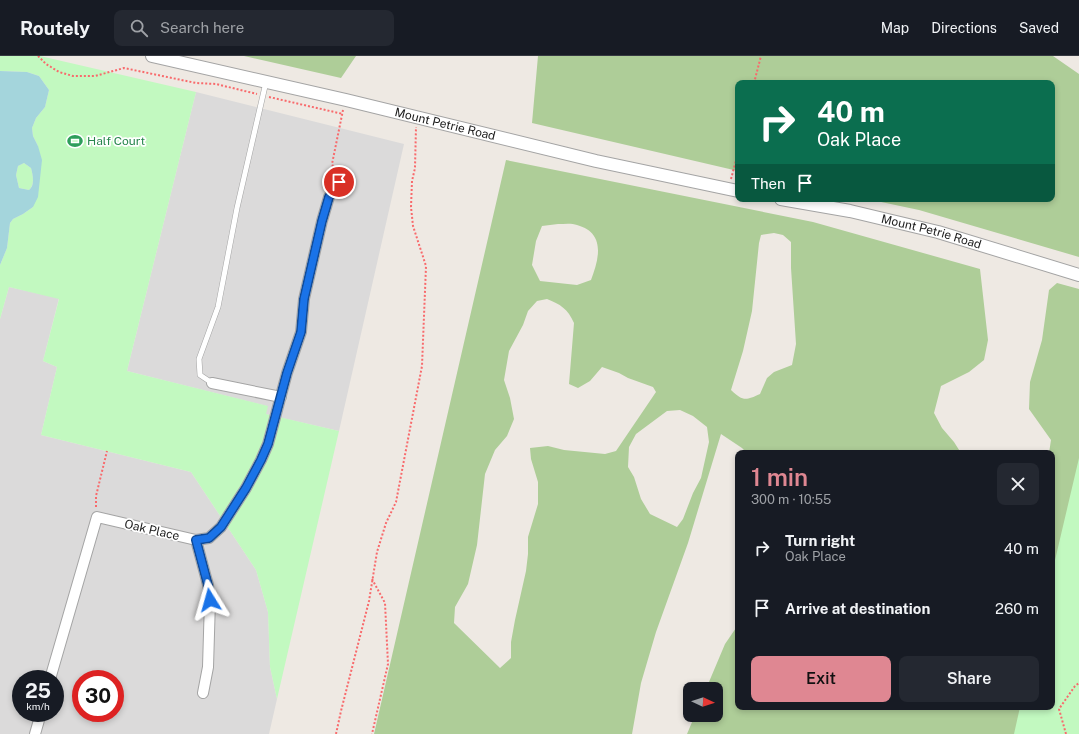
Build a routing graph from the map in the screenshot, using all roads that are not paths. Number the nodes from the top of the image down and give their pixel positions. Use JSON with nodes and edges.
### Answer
{"nodes":[{"id":1,"x":152,"y":56,"type":"edge"},
{"id":2,"x":266,"y":82,"type":"junction"},
{"id":3,"x":339,"y":182,"type":"road end"},
{"id":4,"x":733,"y":190,"type":"edge"},
{"id":5,"x":798,"y":202,"type":"edge"},
{"id":6,"x":1079,"y":275,"type":"edge"},
{"id":7,"x":212,"y":383,"type":"joint"},
{"id":8,"x":281,"y":397,"type":"junction"},
{"id":9,"x":196,"y":540,"type":"junction"},
{"id":10,"x":53,"y":670,"type":"edge"},
{"id":11,"x":203,"y":693,"type":"dead end"},
{"id":12,"x":38,"y":722,"type":"edge"},
{"id":13,"x":35,"y":734,"type":"edge"}],
"edges":[{"from":1,"to":2,"type":"street","name":"Mount Petrie Road"},
{"from":2,"to":4,"type":"street","name":"Mount Petrie Road"},
{"from":2,"to":7,"type":"lane"},
{"from":3,"to":8,"type":"street","name":"Oak Place"},
{"from":5,"to":6,"type":"street","name":"Mount Petrie Road"},
{"from":7,"to":8,"type":"street"},
{"from":8,"to":9,"type":"street","name":"Oak Place"},
{"from":9,"to":10,"type":"street","name":"Oak Place"},
{"from":9,"to":11,"type":"street"},
{"from":12,"to":13,"type":"street"}]}
